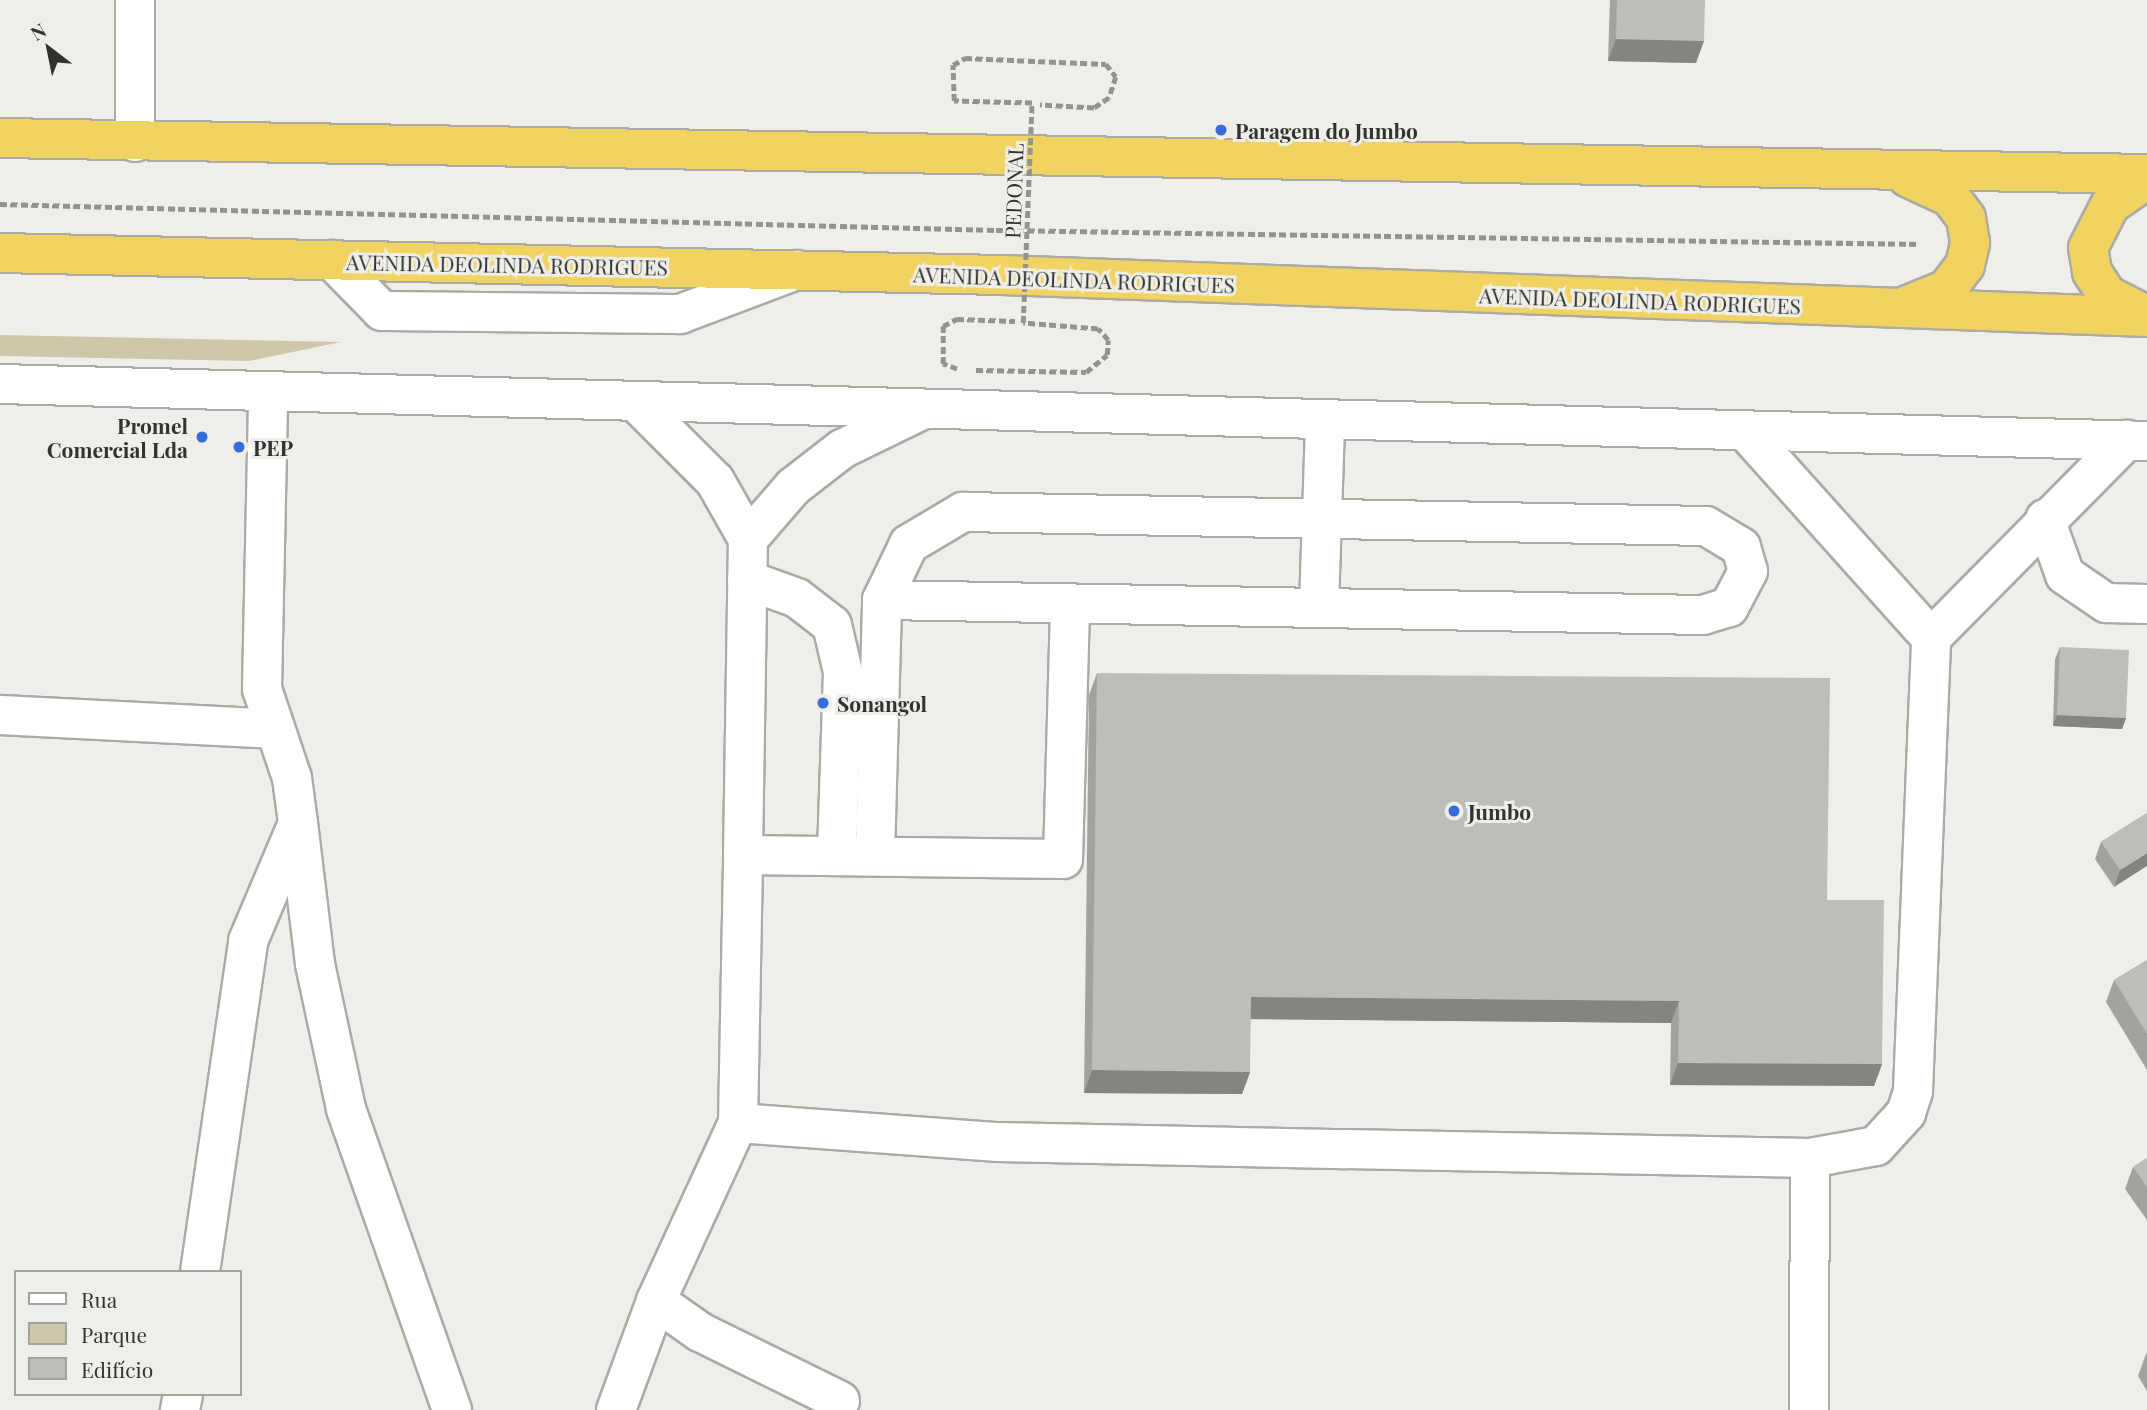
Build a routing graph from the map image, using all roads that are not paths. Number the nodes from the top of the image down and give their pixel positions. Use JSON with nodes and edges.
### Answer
{"nodes":[{"id":1,"x":135,"y":0,"type":"edge"},
{"id":2,"x":0,"y":138,"type":"edge"},
{"id":3,"x":135,"y":142,"type":"junction"},
{"id":4,"x":1891,"y":173,"type":"junction"},
{"id":5,"x":2147,"y":176,"type":"edge"},
{"id":6,"x":0,"y":253,"type":"edge"},
{"id":7,"x":1896,"y":308,"type":"junction"},
{"id":8,"x":2147,"y":316,"type":"edge"},
{"id":9,"x":0,"y":384,"type":"edge"},
{"id":10,"x":268,"y":392,"type":"junction"},
{"id":11,"x":635,"y":401,"type":"junction"},
{"id":12,"x":919,"y":411,"type":"junction"},
{"id":13,"x":1325,"y":423,"type":"junction"},
{"id":14,"x":1749,"y":435,"type":"junction"},
{"id":15,"x":2137,"y":441,"type":"edge"},
{"id":16,"x":2045,"y":519,"type":"junction"},
{"id":17,"x":1322,"y":520,"type":"junction"},
{"id":18,"x":748,"y":539,"type":"junction"},
{"id":19,"x":747,"y":580,"type":"junction"},
{"id":20,"x":882,"y":600,"type":"junction"},
{"id":21,"x":1070,"y":604,"type":"junction"},
{"id":22,"x":2147,"y":604,"type":"edge"},
{"id":23,"x":1319,"y":606,"type":"junction"},
{"id":24,"x":1931,"y":638,"type":"junction"},
{"id":25,"x":0,"y":715,"type":"edge"},
{"id":26,"x":273,"y":729,"type":"junction"},
{"id":27,"x":298,"y":823,"type":"junction"},
{"id":28,"x":743,"y":855,"type":"junction"},
{"id":29,"x":837,"y":856,"type":"junction"},
{"id":30,"x":875,"y":856,"type":"junction"},
{"id":31,"x":738,"y":1123,"type":"junction"},
{"id":32,"x":1810,"y":1158,"type":"junction"},
{"id":33,"x":200,"y":1270,"type":"edge"},
{"id":34,"x":656,"y":1301,"type":"junction"},
{"id":35,"x":839,"y":1401,"type":"dead end"},
{"id":36,"x":452,"y":1410,"type":"edge"},
{"id":37,"x":616,"y":1410,"type":"edge"},
{"id":38,"x":1809,"y":1410,"type":"edge"}],
"edges":[{"from":1,"to":3,"type":"street"},
{"from":2,"to":3,"type":"highway"},
{"from":3,"to":4,"type":"highway"},
{"from":4,"to":5,"type":"highway"},
{"from":4,"to":7,"type":"highway"},
{"from":5,"to":8,"type":"highway"},
{"from":6,"to":7,"type":"highway","name":"AVENIDA DEOLINDA RODRIGUES"},
{"from":7,"to":8,"type":"highway","name":"AVENIDA DEOLINDA RODRIGUES"},
{"from":9,"to":10,"type":"street"},
{"from":10,"to":11,"type":"street"},
{"from":10,"to":26,"type":"street"},
{"from":11,"to":12,"type":"street"},
{"from":11,"to":18,"type":"street"},
{"from":12,"to":13,"type":"street"},
{"from":12,"to":18,"type":"street"},
{"from":13,"to":14,"type":"street"},
{"from":13,"to":17,"type":"street"},
{"from":14,"to":15,"type":"street"},
{"from":14,"to":24,"type":"street"},
{"from":15,"to":16,"type":"street"},
{"from":16,"to":22,"type":"street"},
{"from":16,"to":24,"type":"street"},
{"from":17,"to":20,"type":"street"},
{"from":17,"to":23,"type":"street"},
{"from":17,"to":23,"type":"street"},
{"from":18,"to":19,"type":"street"},
{"from":19,"to":28,"type":"street"},
{"from":19,"to":29,"type":"street"},
{"from":20,"to":21,"type":"street"},
{"from":20,"to":30,"type":"street"},
{"from":21,"to":23,"type":"street"},
{"from":21,"to":30,"type":"street"},
{"from":24,"to":32,"type":"street"},
{"from":25,"to":26,"type":"street"},
{"from":26,"to":27,"type":"street"},
{"from":27,"to":33,"type":"street"},
{"from":27,"to":36,"type":"street"},
{"from":28,"to":29,"type":"street"},
{"from":28,"to":31,"type":"street"},
{"from":29,"to":30,"type":"street"},
{"from":31,"to":32,"type":"street"},
{"from":31,"to":34,"type":"street"},
{"from":32,"to":38,"type":"street"},
{"from":34,"to":35,"type":"street"},
{"from":34,"to":37,"type":"street"}]}
